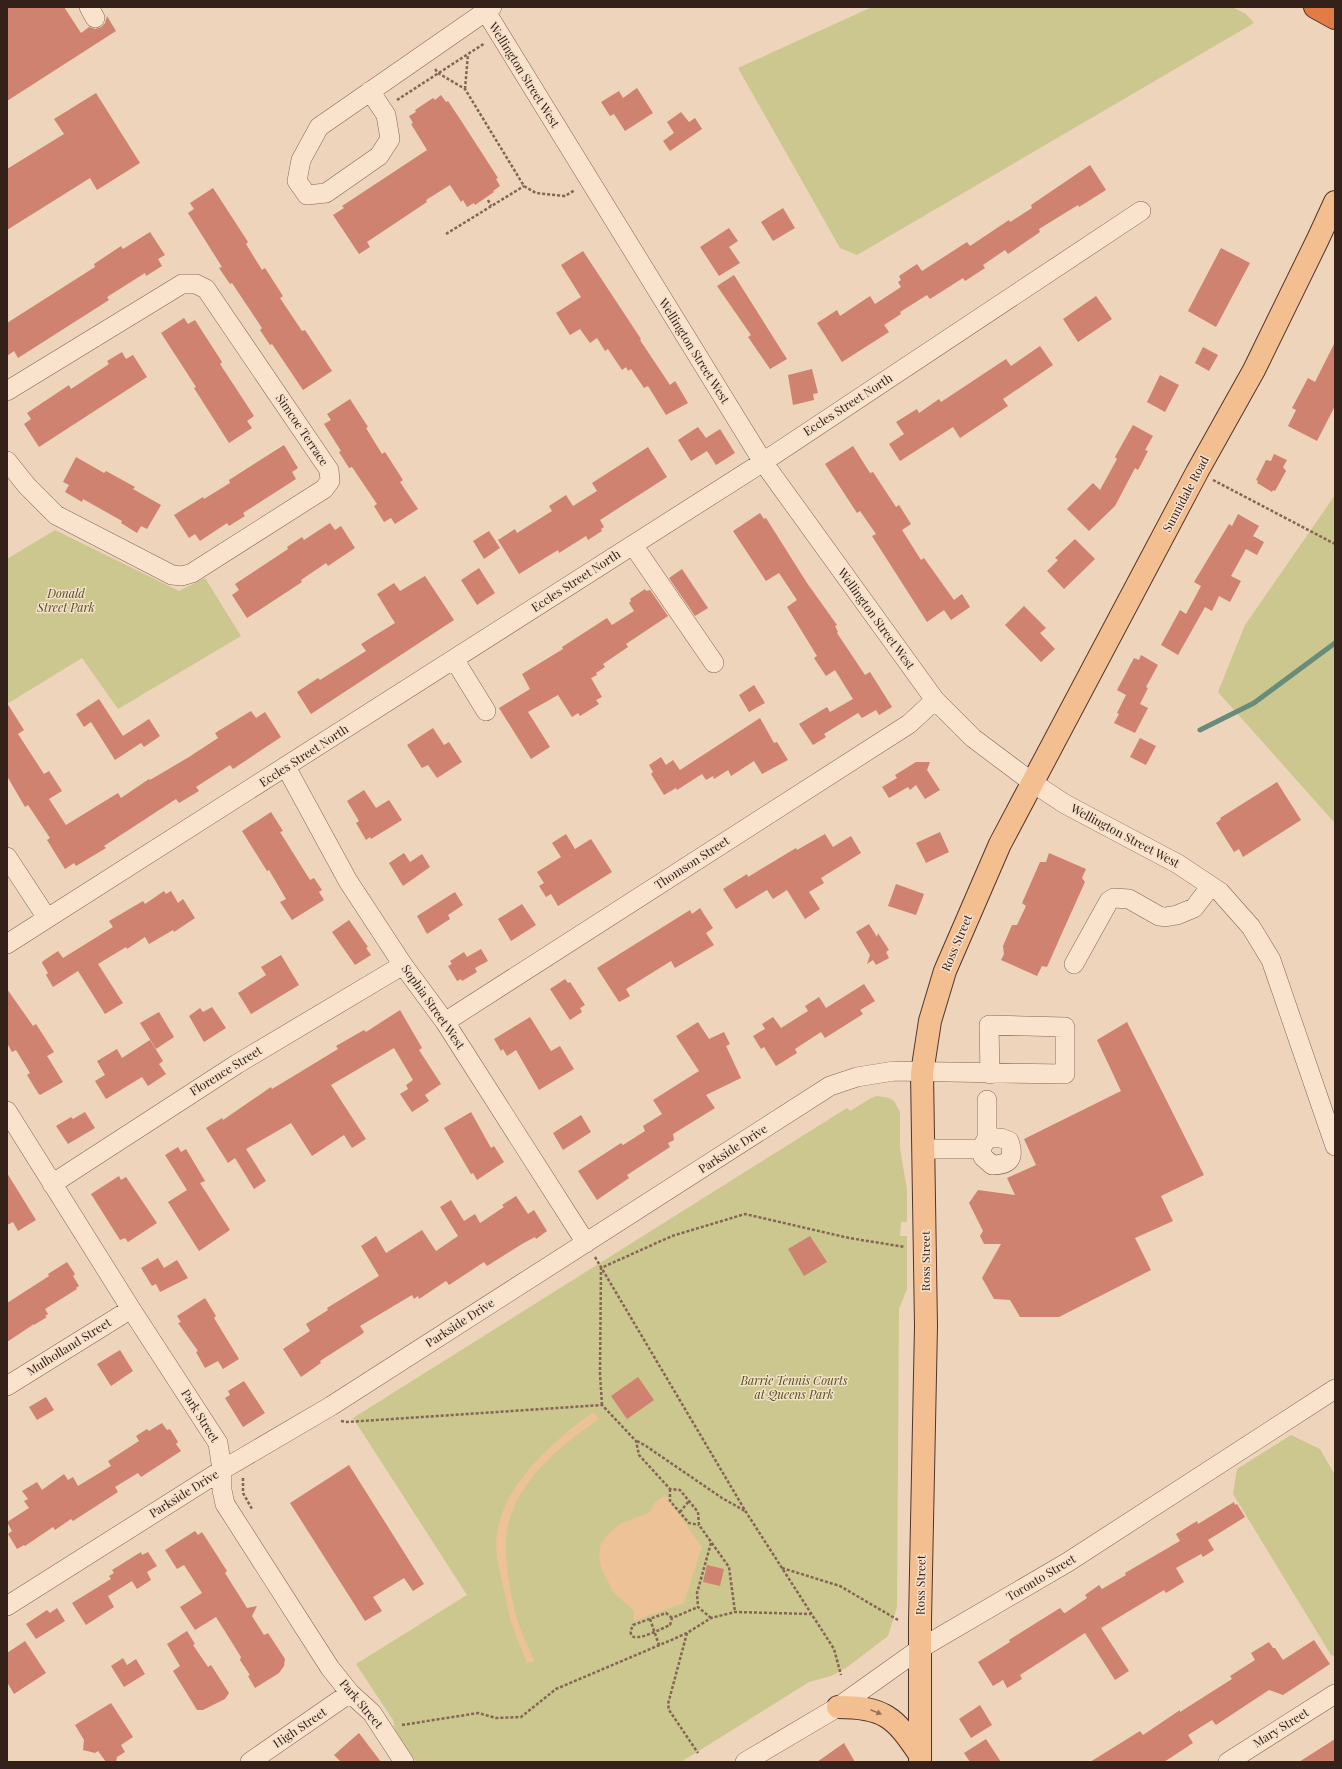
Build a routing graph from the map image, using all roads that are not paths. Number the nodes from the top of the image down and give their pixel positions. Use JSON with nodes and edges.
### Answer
{"nodes":[{"id":1,"x":1315,"y":7,"type":"edge"},
{"id":2,"x":486,"y":9,"type":"edge"},
{"id":3,"x":1335,"y":18,"type":"edge"},
{"id":4,"x":370,"y":91,"type":"junction"},
{"id":5,"x":1335,"y":202,"type":"edge"},
{"id":6,"x":1141,"y":211,"type":"dead end"},
{"id":7,"x":7,"y":391,"type":"edge"},
{"id":8,"x":7,"y":461,"type":"edge"},
{"id":9,"x":763,"y":462,"type":"junction"},
{"id":10,"x":633,"y":545,"type":"junction"},
{"id":11,"x":454,"y":659,"type":"junction"},
{"id":12,"x":714,"y":663,"type":"dead end"},
{"id":13,"x":935,"y":700,"type":"junction"},
{"id":14,"x":486,"y":711,"type":"dead end"},
{"id":15,"x":286,"y":767,"type":"junction"},
{"id":16,"x":1033,"y":783,"type":"junction"},
{"id":17,"x":7,"y":857,"type":"edge"},
{"id":18,"x":1211,"y":886,"type":"junction"},
{"id":19,"x":47,"y":918,"type":"junction"},
{"id":20,"x":7,"y":944,"type":"edge"},
{"id":21,"x":1074,"y":964,"type":"dead end"},
{"id":22,"x":403,"y":965,"type":"junction"},
{"id":23,"x":445,"y":1022,"type":"junction"},
{"id":24,"x":922,"y":1073,"type":"junction"},
{"id":25,"x":990,"y":1074,"type":"junction"},
{"id":26,"x":987,"y":1100,"type":"dead end"},
{"id":27,"x":7,"y":1111,"type":"edge"},
{"id":28,"x":1335,"y":1146,"type":"edge"},
{"id":29,"x":924,"y":1149,"type":"junction"},
{"id":30,"x":52,"y":1184,"type":"junction"},
{"id":31,"x":586,"y":1243,"type":"junction"},
{"id":32,"x":131,"y":1308,"type":"junction"},
{"id":33,"x":7,"y":1386,"type":"edge"},
{"id":34,"x":1335,"y":1389,"type":"edge"},
{"id":35,"x":222,"y":1470,"type":"junction"},
{"id":36,"x":7,"y":1606,"type":"edge"},
{"id":37,"x":920,"y":1648,"type":"junction"},
{"id":38,"x":350,"y":1693,"type":"junction"},
{"id":39,"x":1335,"y":1694,"type":"edge"},
{"id":40,"x":838,"y":1707,"type":"junction"},
{"id":41,"x":922,"y":1760,"type":"edge"},
{"id":42,"x":250,"y":1762,"type":"edge"},
{"id":43,"x":404,"y":1762,"type":"edge"},
{"id":44,"x":745,"y":1762,"type":"edge"},
{"id":45,"x":1228,"y":1762,"type":"edge"}],
"edges":[{"from":1,"to":3,"type":"highway"},
{"from":2,"to":4,"type":"street"},
{"from":2,"to":9,"type":"street","name":"Wellington Street West"},
{"from":4,"to":4,"type":"street"},
{"from":5,"to":16,"type":"main road","name":"Sunnidale Road"},
{"from":6,"to":9,"type":"street","name":"Eccles Street North"},
{"from":7,"to":8,"type":"street","name":"Simcoe Terrace"},
{"from":9,"to":10,"type":"street","name":"Eccles Street North"},
{"from":9,"to":13,"type":"street","name":"Wellington Street West"},
{"from":10,"to":11,"type":"street","name":"Eccles Street North"},
{"from":10,"to":12,"type":"street"},
{"from":11,"to":14,"type":"street"},
{"from":11,"to":15,"type":"street","name":"Eccles Street North"},
{"from":13,"to":16,"type":"street","name":"Wellington Street West"},
{"from":13,"to":23,"type":"street","name":"Thomson Street"},
{"from":15,"to":19,"type":"street","name":"Eccles Street North"},
{"from":15,"to":22,"type":"street","name":"Sophia Street West"},
{"from":16,"to":18,"type":"street","name":"Wellington Street West"},
{"from":16,"to":24,"type":"main road","name":"Ross Street"},
{"from":17,"to":19,"type":"street"},
{"from":18,"to":21,"type":"street"},
{"from":18,"to":28,"type":"street","name":"Wellington Street West"},
{"from":19,"to":20,"type":"street","name":"Eccles Street North"},
{"from":22,"to":23,"type":"street","name":"Sophia Street West"},
{"from":22,"to":30,"type":"street","name":"Florence Street"},
{"from":23,"to":31,"type":"street","name":"Sophia Street West"},
{"from":24,"to":25,"type":"street","name":"Parkside Drive"},
{"from":24,"to":29,"type":"main road","name":"Ross Street"},
{"from":24,"to":31,"type":"street","name":"Parkside Drive"},
{"from":25,"to":25,"type":"street","name":"Parkside Drive"},
{"from":26,"to":29,"type":"street"},
{"from":27,"to":30,"type":"street","name":"Park Street"},
{"from":29,"to":37,"type":"main road","name":"Ross Street"},
{"from":30,"to":32,"type":"street","name":"Park Street"},
{"from":31,"to":35,"type":"street","name":"Parkside Drive"},
{"from":32,"to":33,"type":"street","name":"Mulholland Street"},
{"from":32,"to":35,"type":"street","name":"Park Street"},
{"from":34,"to":37,"type":"street","name":"Toronto Street"},
{"from":35,"to":36,"type":"street","name":"Parkside Drive"},
{"from":35,"to":38,"type":"street","name":"Park Street"},
{"from":37,"to":40,"type":"street","name":"Toronto Street"},
{"from":37,"to":41,"type":"main road","name":"Ross Street"},
{"from":38,"to":42,"type":"street","name":"High Street"},
{"from":38,"to":43,"type":"street","name":"Park Street"},
{"from":39,"to":45,"type":"street","name":"Mary Street"},
{"from":40,"to":41,"type":"main road","one_way":true},
{"from":40,"to":44,"type":"street","name":"Toronto Street"}]}
